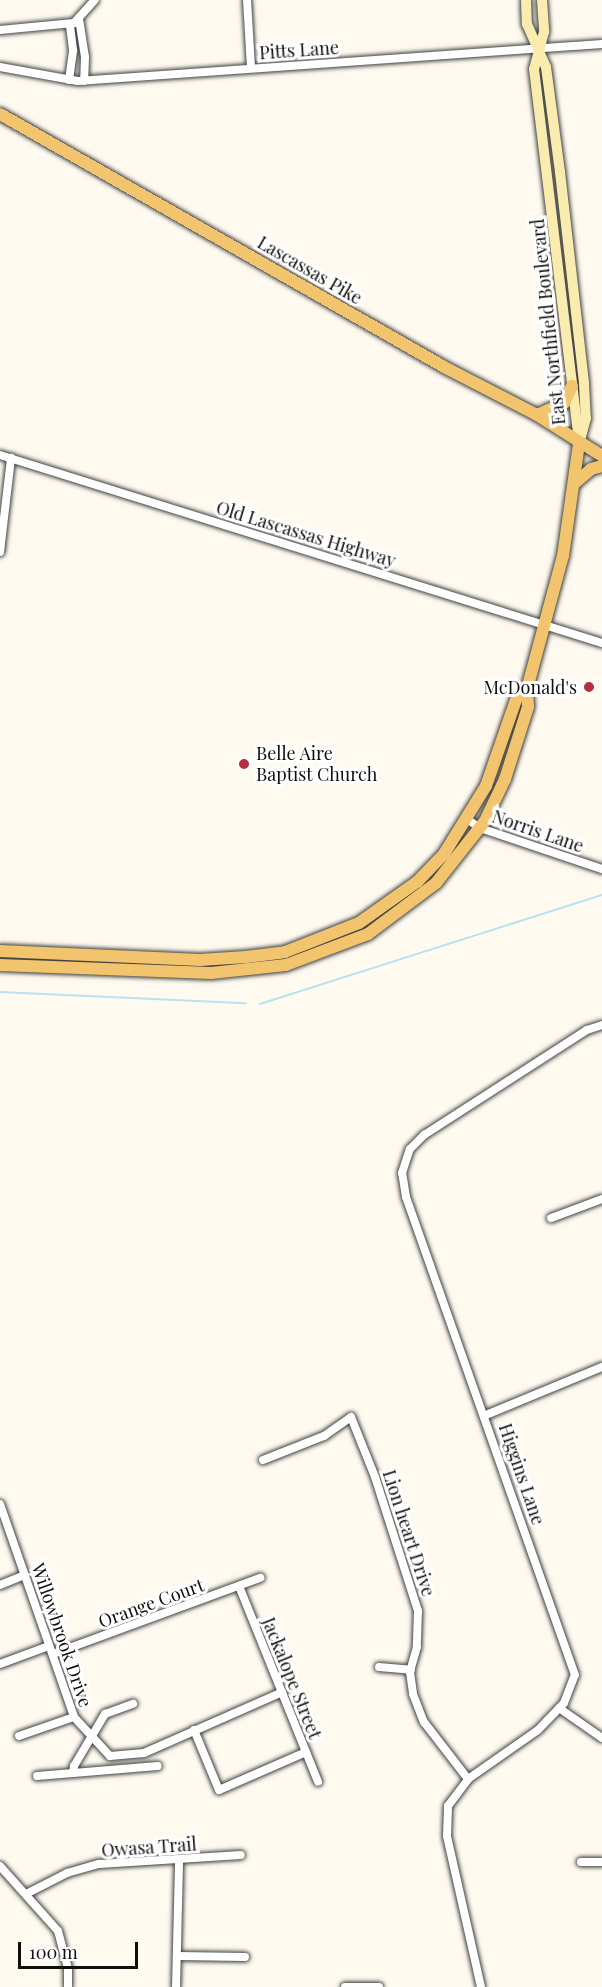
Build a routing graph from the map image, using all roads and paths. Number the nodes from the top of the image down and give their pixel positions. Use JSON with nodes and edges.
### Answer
{"nodes":[{"id":1,"x":95,"y":0,"type":"edge"},
{"id":2,"x":247,"y":0,"type":"edge"},
{"id":3,"x":526,"y":0,"type":"edge"},
{"id":4,"x":542,"y":0,"type":"edge"},
{"id":5,"x":79,"y":19,"type":"junction"},
{"id":6,"x":70,"y":24,"type":"junction"},
{"id":7,"x":0,"y":30,"type":"edge"},
{"id":8,"x":602,"y":44,"type":"edge"},
{"id":9,"x":537,"y":48,"type":"junction"},
{"id":10,"x":0,"y":68,"type":"edge"},
{"id":11,"x":251,"y":68,"type":"junction"},
{"id":12,"x":69,"y":80,"type":"junction"},
{"id":13,"x":84,"y":81,"type":"junction"},
{"id":14,"x":0,"y":114,"type":"edge"},
{"id":15,"x":560,"y":172,"type":"junction"},
{"id":16,"x":547,"y":174,"type":"junction"},
{"id":17,"x":572,"y":386,"type":"junction"},
{"id":18,"x":537,"y":415,"type":"junction"},
{"id":19,"x":579,"y":444,"type":"junction"},
{"id":20,"x":0,"y":455,"type":"edge"},
{"id":21,"x":602,"y":456,"type":"edge"},
{"id":22,"x":11,"y":458,"type":"junction"},
{"id":23,"x":602,"y":466,"type":"edge"},
{"id":24,"x":575,"y":483,"type":"junction"},
{"id":25,"x":0,"y":552,"type":"edge"},
{"id":26,"x":545,"y":624,"type":"junction"},
{"id":27,"x":602,"y":643,"type":"edge"},
{"id":28,"x":527,"y":689,"type":"junction"},
{"id":29,"x":467,"y":819,"type":"junction"},
{"id":30,"x":480,"y":828,"type":"junction"},
{"id":31,"x":602,"y":869,"type":"edge"},
{"id":32,"x":0,"y":951,"type":"edge"},
{"id":33,"x":0,"y":965,"type":"edge"},
{"id":34,"x":602,"y":1025,"type":"edge"},
{"id":35,"x":602,"y":1199,"type":"edge"},
{"id":36,"x":551,"y":1218,"type":"dead end"},
{"id":37,"x":602,"y":1368,"type":"edge"},
{"id":38,"x":486,"y":1415,"type":"junction"},
{"id":39,"x":263,"y":1460,"type":"dead end"},
{"id":40,"x":0,"y":1505,"type":"edge"},
{"id":41,"x":25,"y":1575,"type":"junction"},
{"id":42,"x":260,"y":1578,"type":"dead end"},
{"id":43,"x":0,"y":1584,"type":"edge"},
{"id":44,"x":239,"y":1586,"type":"junction"},
{"id":45,"x":49,"y":1646,"type":"junction"},
{"id":46,"x":53,"y":1654,"type":"junction"},
{"id":47,"x":0,"y":1664,"type":"edge"},
{"id":48,"x":379,"y":1667,"type":"dead end"},
{"id":49,"x":411,"y":1670,"type":"junction"},
{"id":50,"x":282,"y":1692,"type":"junction"},
{"id":51,"x":133,"y":1704,"type":"dead end"},
{"id":52,"x":559,"y":1708,"type":"junction"},
{"id":53,"x":74,"y":1717,"type":"junction"},
{"id":54,"x":194,"y":1730,"type":"junction"},
{"id":55,"x":19,"y":1736,"type":"dead end"},
{"id":56,"x":91,"y":1737,"type":"junction"},
{"id":57,"x":602,"y":1738,"type":"edge"},
{"id":58,"x":306,"y":1752,"type":"junction"},
{"id":59,"x":158,"y":1766,"type":"dead end"},
{"id":60,"x":74,"y":1773,"type":"junction"},
{"id":61,"x":37,"y":1776,"type":"dead end"},
{"id":62,"x":468,"y":1779,"type":"junction"},
{"id":63,"x":318,"y":1782,"type":"dead end"},
{"id":64,"x":240,"y":1855,"type":"dead end"},
{"id":65,"x":179,"y":1861,"type":"junction"},
{"id":66,"x":581,"y":1862,"type":"dead end"},
{"id":67,"x":602,"y":1862,"type":"edge"},
{"id":68,"x":0,"y":1866,"type":"edge"},
{"id":69,"x":28,"y":1893,"type":"junction"},
{"id":70,"x":178,"y":1956,"type":"junction"},
{"id":71,"x":245,"y":1958,"type":"dead end"},
{"id":72,"x":68,"y":1987,"type":"edge"},
{"id":73,"x":176,"y":1987,"type":"edge"},
{"id":74,"x":345,"y":1987,"type":"edge"},
{"id":75,"x":379,"y":1987,"type":"edge"},
{"id":76,"x":481,"y":1987,"type":"edge"}],
"edges":[{"from":1,"to":5,"type":"street"},
{"from":2,"to":11,"type":"street"},
{"from":3,"to":9,"type":"main road","name":"East Northfield Boulevard"},
{"from":4,"to":9,"type":"main road","name":"East Northfield Boulevard"},
{"from":5,"to":6,"type":"street"},
{"from":5,"to":13,"type":"street"},
{"from":6,"to":7,"type":"street"},
{"from":6,"to":12,"type":"street"},
{"from":8,"to":9,"type":"street","name":"Pitts Lane"},
{"from":9,"to":11,"type":"street","name":"Pitts Lane"},
{"from":9,"to":15,"type":"main road","name":"East Northfield Boulevard"},
{"from":9,"to":16,"type":"main road","name":"East Northfield Boulevard"},
{"from":10,"to":12,"type":"street","name":"Pitts Lane"},
{"from":11,"to":13,"type":"street","name":"Pitts Lane"},
{"from":12,"to":13,"type":"street","name":"Pitts Lane"},
{"from":14,"to":18,"type":"main road","name":"Lascassas Pike"},
{"from":15,"to":16,"type":"main road"},
{"from":15,"to":19,"type":"main road","name":"East Northfield Boulevard"},
{"from":16,"to":17,"type":"main road","name":"East Northfield Boulevard"},
{"from":17,"to":18,"type":"main road"},
{"from":17,"to":19,"type":"main road","name":"East Northfield Boulevard"},
{"from":18,"to":19,"type":"main road","name":"Lascassas Pike"},
{"from":19,"to":21,"type":"main road","name":"Lascassas Pike"},
{"from":19,"to":24,"type":"main road"},
{"from":20,"to":22,"type":"street","name":"Old Lascassas Highway"},
{"from":22,"to":25,"type":"street"},
{"from":22,"to":26,"type":"street","name":"Old Lascassas Highway"},
{"from":23,"to":24,"type":"main road"},
{"from":24,"to":26,"type":"main road"},
{"from":26,"to":27,"type":"street","name":"Old Lascassas Highway"},
{"from":26,"to":28,"type":"main road"},
{"from":28,"to":29,"type":"main road"},
{"from":28,"to":30,"type":"main road"},
{"from":29,"to":30,"type":"street","name":"Norris Lane"},
{"from":29,"to":32,"type":"main road"},
{"from":30,"to":31,"type":"street","name":"Norris Lane"},
{"from":30,"to":33,"type":"main road"},
{"from":34,"to":38,"type":"street","name":"Higgins Lane"},
{"from":35,"to":36,"type":"street"},
{"from":37,"to":38,"type":"street"},
{"from":38,"to":52,"type":"street","name":"Higgins Lane"},
{"from":39,"to":49,"type":"street","name":"Lion heart Drive"},
{"from":40,"to":41,"type":"street","name":"Willowbrook Drive"},
{"from":41,"to":43,"type":"street"},
{"from":41,"to":45,"type":"street","name":"Willowbrook Drive"},
{"from":42,"to":44,"type":"street","name":"Orange Court"},
{"from":44,"to":46,"type":"street","name":"Orange Court"},
{"from":44,"to":50,"type":"street","name":"Jackalope Street"},
{"from":45,"to":46,"type":"street","name":"Willowbrook Drive"},
{"from":45,"to":47,"type":"street"},
{"from":46,"to":53,"type":"street","name":"Willowbrook Drive"},
{"from":48,"to":49,"type":"street"},
{"from":49,"to":62,"type":"street","name":"Lion heart Drive"},
{"from":50,"to":54,"type":"street"},
{"from":50,"to":58,"type":"street","name":"Jackalope Street"},
{"from":51,"to":56,"type":"street"},
{"from":52,"to":57,"type":"street"},
{"from":52,"to":62,"type":"street","name":"Higgins Lane"},
{"from":53,"to":55,"type":"street"},
{"from":53,"to":56,"type":"street","name":"Willowbrook Drive"},
{"from":54,"to":56,"type":"street","name":"Willowbrook Drive"},
{"from":54,"to":58,"type":"street"},
{"from":56,"to":60,"type":"street"},
{"from":58,"to":63,"type":"street","name":"Jackalope Street"},
{"from":59,"to":60,"type":"street"},
{"from":60,"to":61,"type":"street"},
{"from":62,"to":76,"type":"street","name":"Higgins Lane"},
{"from":64,"to":65,"type":"street","name":"Owasa Trail"},
{"from":65,"to":69,"type":"street","name":"Owasa Trail"},
{"from":65,"to":70,"type":"street"},
{"from":66,"to":67,"type":"street"},
{"from":68,"to":69,"type":"street"},
{"from":69,"to":72,"type":"street"},
{"from":70,"to":71,"type":"street"},
{"from":70,"to":73,"type":"street"},
{"from":74,"to":75,"type":"street"}]}
